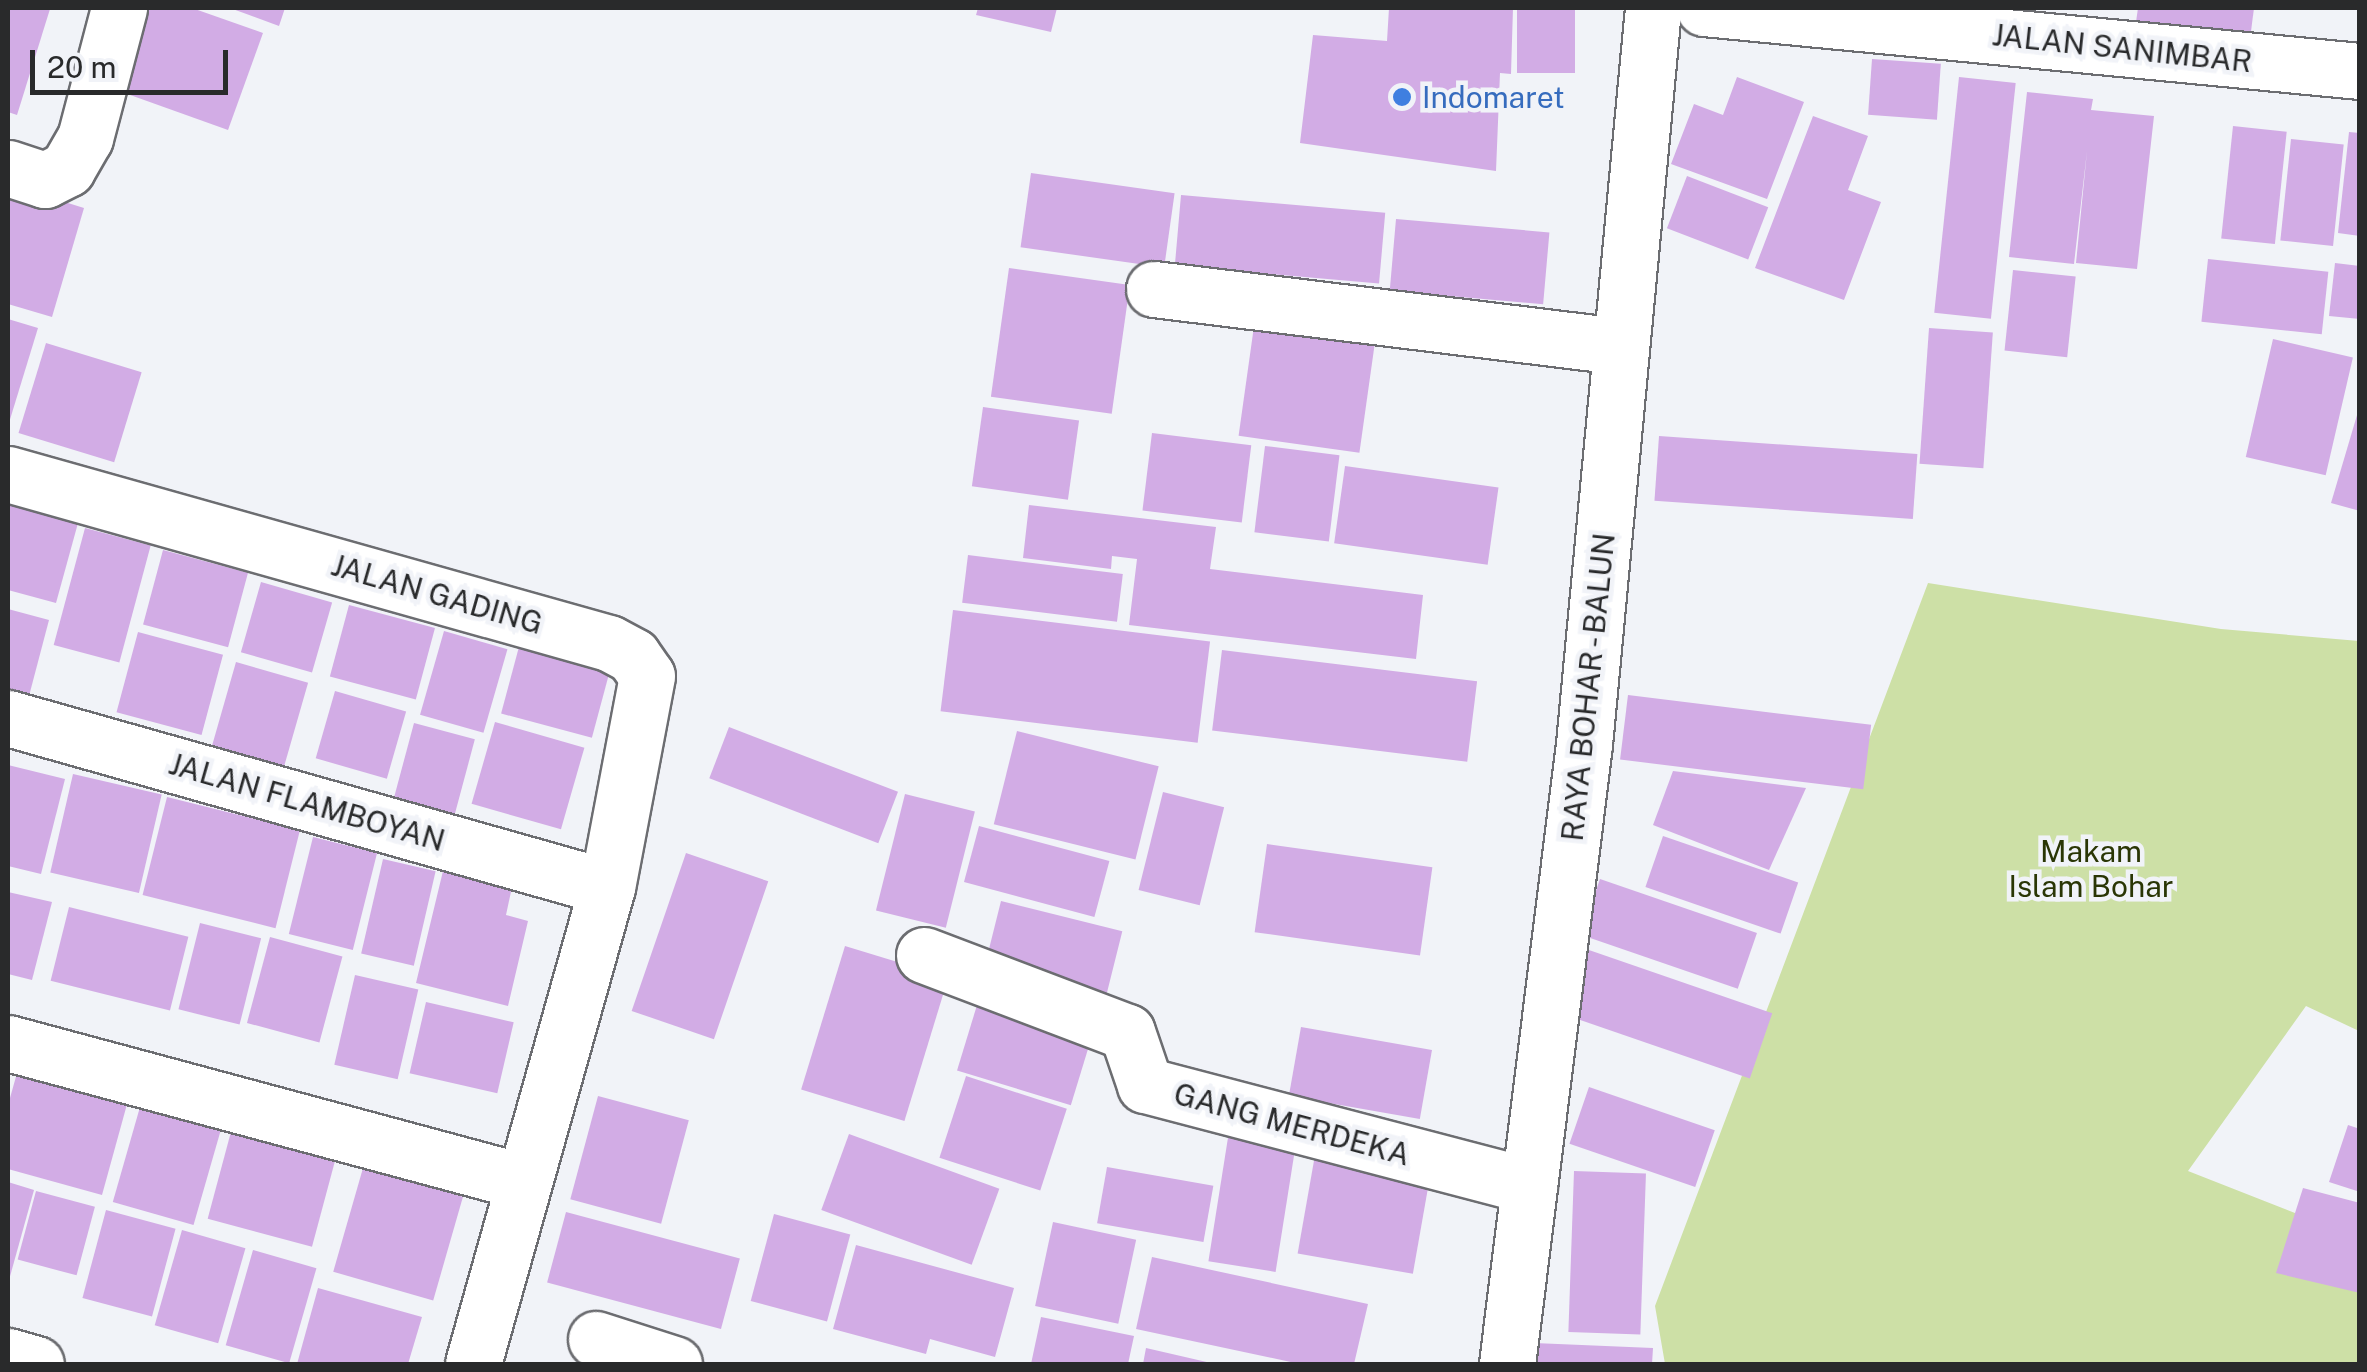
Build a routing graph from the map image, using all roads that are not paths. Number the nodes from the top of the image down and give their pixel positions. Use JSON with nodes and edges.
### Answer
{"nodes":[{"id":1,"x":120,"y":8,"type":"edge"},
{"id":2,"x":1653,"y":8,"type":"edge"},
{"id":3,"x":1704,"y":8,"type":"edge"},
{"id":4,"x":2104,"y":27,"type":"edge"},
{"id":5,"x":2360,"y":71,"type":"edge"},
{"id":6,"x":26,"y":174,"type":"edge"},
{"id":7,"x":1154,"y":289,"type":"dead end"},
{"id":8,"x":1621,"y":346,"type":"junction"},
{"id":9,"x":8,"y":474,"type":"edge"},
{"id":10,"x":8,"y":718,"type":"edge"},
{"id":11,"x":607,"y":887,"type":"junction"},
{"id":12,"x":924,"y":955,"type":"dead end"},
{"id":13,"x":8,"y":1043,"type":"edge"},
{"id":14,"x":521,"y":1181,"type":"junction"},
{"id":15,"x":1529,"y":1186,"type":"junction"},
{"id":16,"x":596,"y":1338,"type":"dead end"},
{"id":17,"x":8,"y":1356,"type":"edge"},
{"id":18,"x":36,"y":1364,"type":"edge"},
{"id":19,"x":473,"y":1364,"type":"edge"},
{"id":20,"x":674,"y":1364,"type":"edge"},
{"id":21,"x":1507,"y":1364,"type":"edge"}],
"edges":[{"from":1,"to":6,"type":"street"},
{"from":2,"to":8,"type":"street","name":"RAYA BOHAR - BALUN"},
{"from":3,"to":4,"type":"street","name":"JALAN SANIMBAR"},
{"from":4,"to":5,"type":"street","name":"JALAN SANIMBAR"},
{"from":7,"to":8,"type":"street"},
{"from":8,"to":15,"type":"street","name":"RAYA BOHAR - BALUN"},
{"from":9,"to":11,"type":"street","name":"JALAN GADING"},
{"from":10,"to":11,"type":"street","name":"JALAN FLAMBOYAN"},
{"from":11,"to":14,"type":"street","name":"JALAN GADING"},
{"from":12,"to":15,"type":"street","name":"GANG MERDEKA"},
{"from":13,"to":14,"type":"street"},
{"from":14,"to":19,"type":"street","name":"JALAN GADING"},
{"from":15,"to":21,"type":"street","name":"RAYA BOHAR - BALUN"},
{"from":16,"to":20,"type":"street"},
{"from":17,"to":18,"type":"street"}]}
